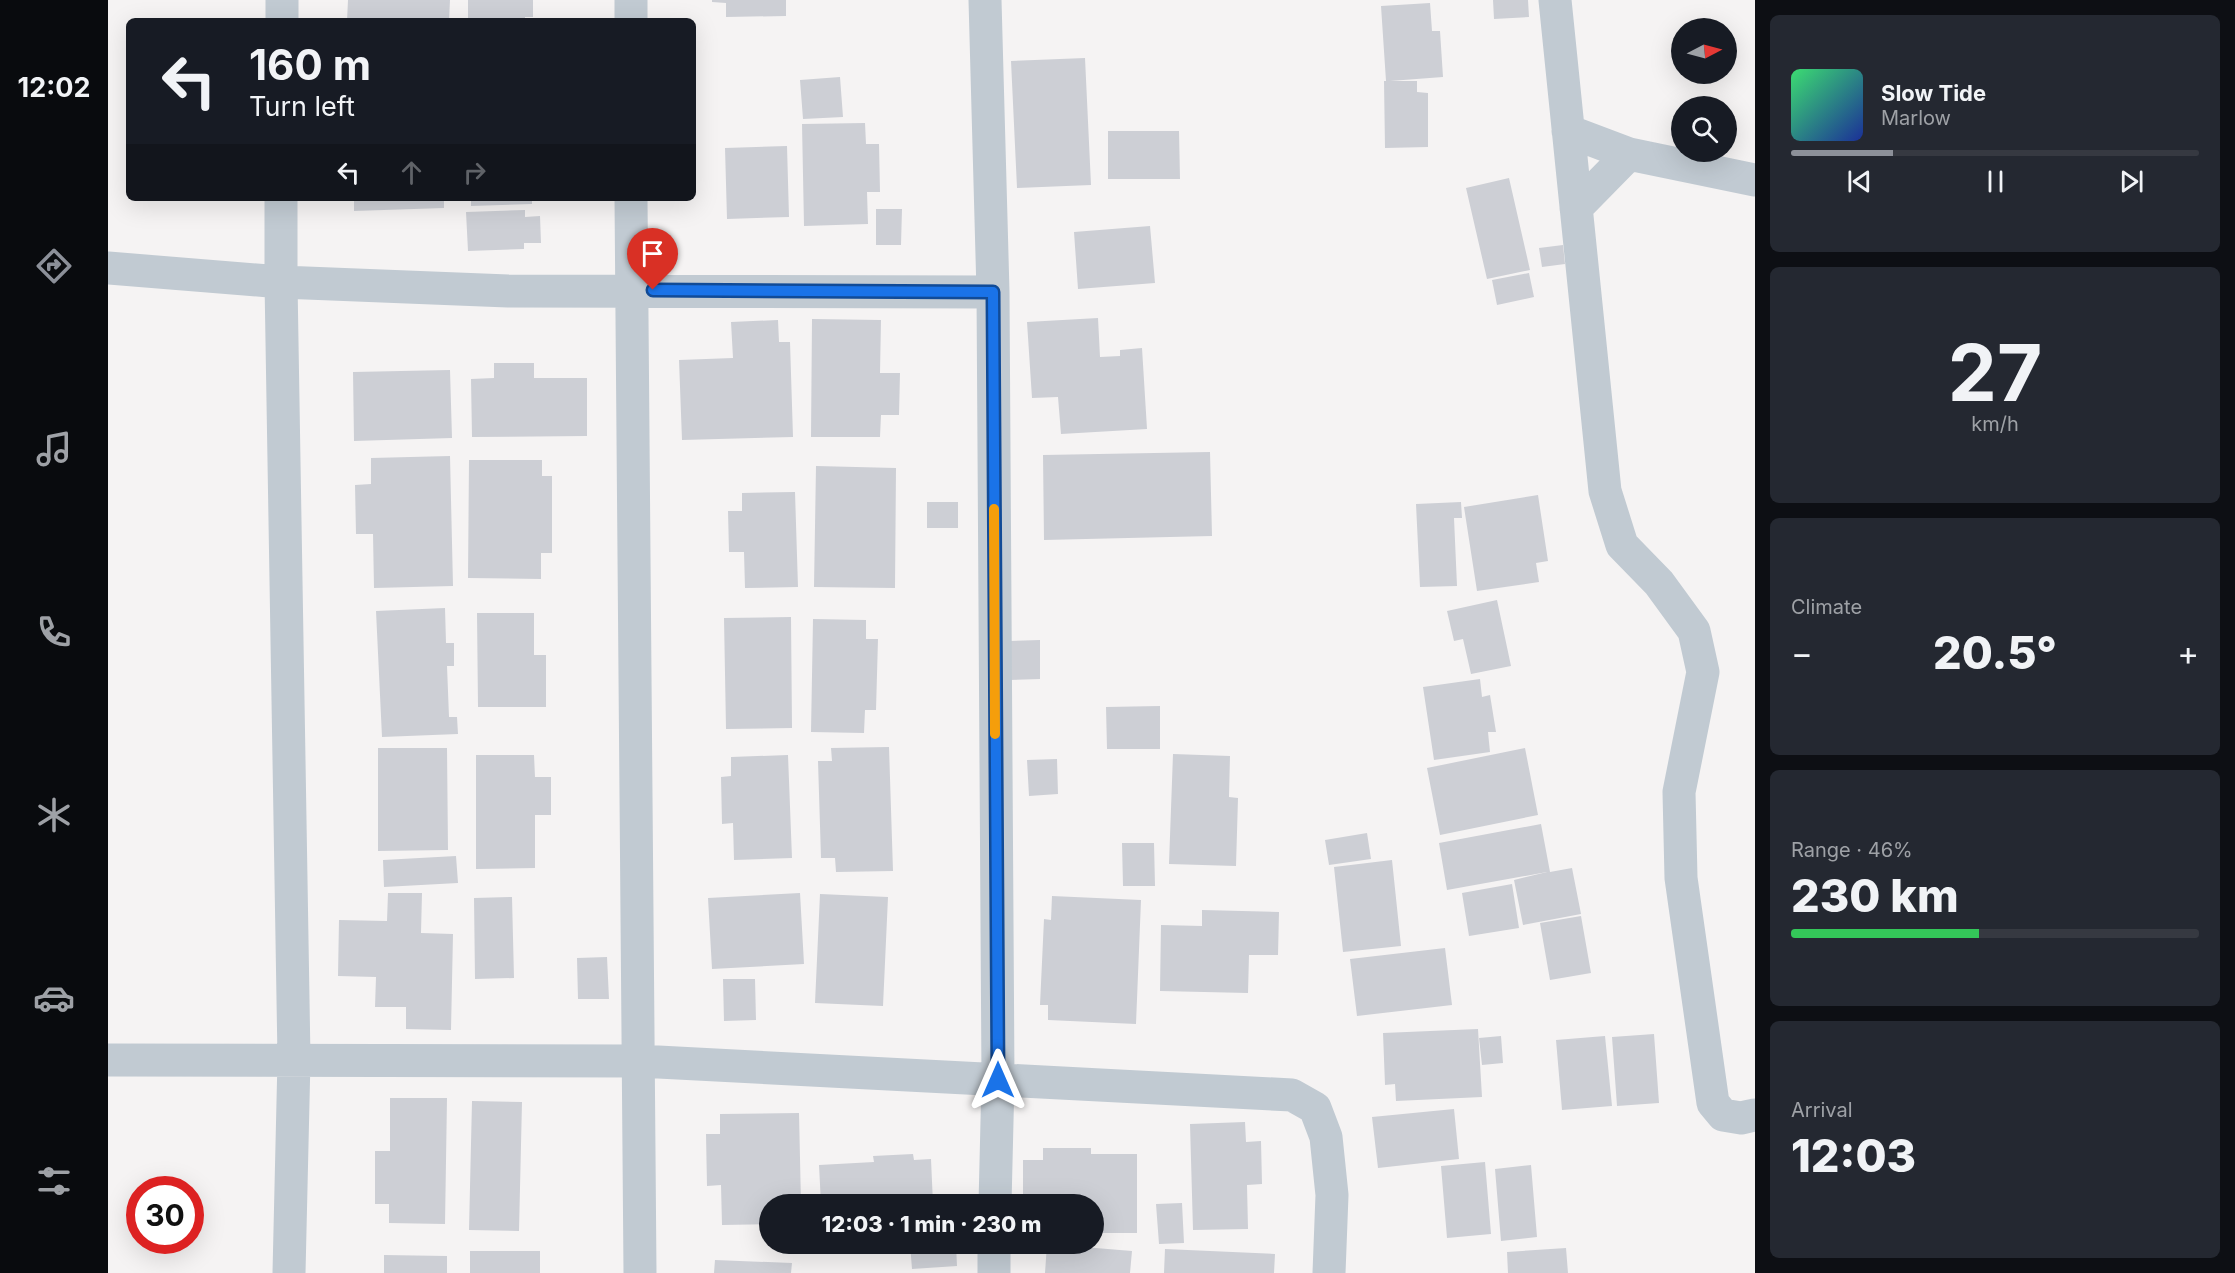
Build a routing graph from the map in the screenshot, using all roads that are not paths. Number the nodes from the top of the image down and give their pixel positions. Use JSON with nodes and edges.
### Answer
{"nodes":[{"id":1,"x":282,"y":0,"type":"edge"},
{"id":2,"x":631,"y":0,"type":"edge"},
{"id":3,"x":985,"y":0,"type":"edge"},
{"id":4,"x":1555,"y":0,"type":"edge"},
{"id":5,"x":282,"y":18,"type":"edge"},
{"id":6,"x":631,"y":18,"type":"edge"},
{"id":7,"x":1568,"y":131,"type":"junction"},
{"id":8,"x":1629,"y":154,"type":"junction"},
{"id":9,"x":1755,"y":180,"type":"edge"},
{"id":10,"x":281,"y":201,"type":"edge"},
{"id":11,"x":631,"y":201,"type":"edge"},
{"id":12,"x":1576,"y":208,"type":"junction"},
{"id":13,"x":108,"y":268,"type":"edge"},
{"id":14,"x":281,"y":282,"type":"junction"},
{"id":15,"x":631,"y":290,"type":"junction"},
{"id":16,"x":993,"y":292,"type":"junction"},
{"id":17,"x":294,"y":1059,"type":"junction"},
{"id":18,"x":108,"y":1060,"type":"edge"},
{"id":19,"x":639,"y":1061,"type":"junction"},
{"id":20,"x":998,"y":1080,"type":"junction"},
{"id":21,"x":1755,"y":1115,"type":"edge"},
{"id":22,"x":995,"y":1194,"type":"edge"},
{"id":23,"x":994,"y":1254,"type":"edge"},
{"id":24,"x":289,"y":1273,"type":"edge"},
{"id":25,"x":640,"y":1273,"type":"edge"},
{"id":26,"x":994,"y":1273,"type":"edge"},
{"id":27,"x":1329,"y":1273,"type":"edge"}],
"edges":[{"from":1,"to":5,"type":"street"},
{"from":2,"to":6,"type":"street"},
{"from":3,"to":16,"type":"street"},
{"from":4,"to":7,"type":"street"},
{"from":7,"to":8,"type":"street"},
{"from":7,"to":12,"type":"street"},
{"from":8,"to":9,"type":"street"},
{"from":8,"to":12,"type":"street"},
{"from":10,"to":14,"type":"street"},
{"from":11,"to":15,"type":"street"},
{"from":12,"to":21,"type":"street"},
{"from":13,"to":14,"type":"street"},
{"from":14,"to":15,"type":"street"},
{"from":14,"to":17,"type":"street"},
{"from":15,"to":16,"type":"street"},
{"from":15,"to":19,"type":"street"},
{"from":16,"to":20,"type":"street"},
{"from":17,"to":18,"type":"street"},
{"from":17,"to":19,"type":"street"},
{"from":17,"to":24,"type":"street"},
{"from":19,"to":20,"type":"street"},
{"from":19,"to":25,"type":"street"},
{"from":20,"to":22,"type":"street"},
{"from":20,"to":27,"type":"street"},
{"from":23,"to":26,"type":"street"}]}
